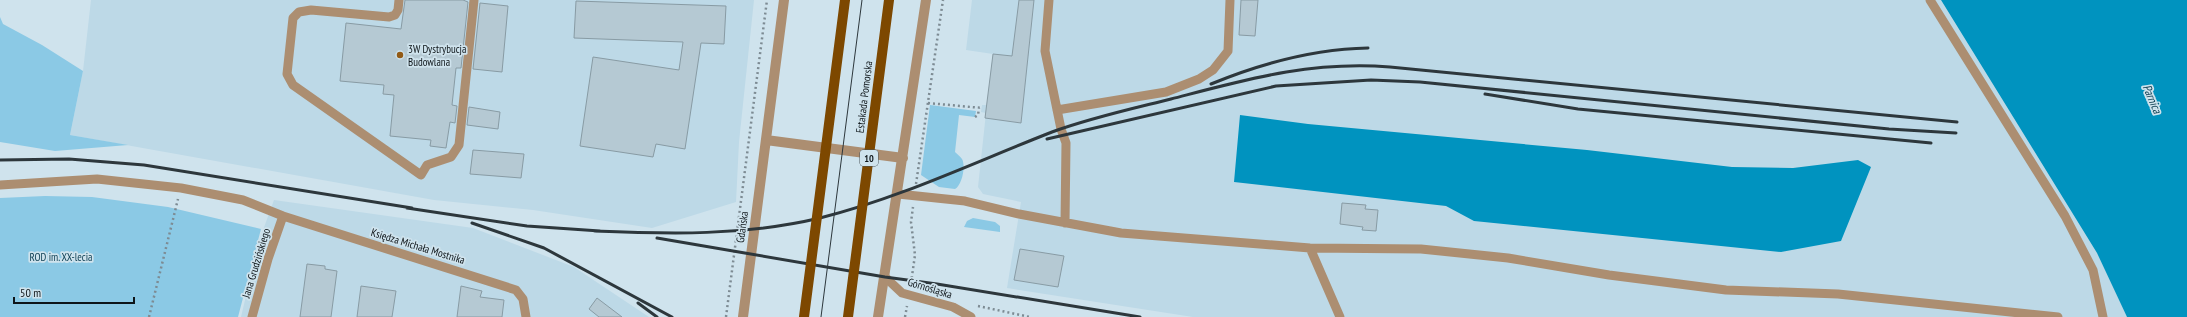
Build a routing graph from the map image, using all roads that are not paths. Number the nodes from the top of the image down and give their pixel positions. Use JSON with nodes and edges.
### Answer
{"nodes":[{"id":1,"x":399,"y":0,"type":"edge"},
{"id":2,"x":474,"y":0,"type":"edge"},
{"id":3,"x":784,"y":0,"type":"edge"},
{"id":4,"x":845,"y":0,"type":"edge"},
{"id":5,"x":889,"y":0,"type":"edge"},
{"id":6,"x":926,"y":0,"type":"edge"},
{"id":7,"x":1049,"y":0,"type":"edge"},
{"id":8,"x":1230,"y":0,"type":"edge"},
{"id":9,"x":1930,"y":0,"type":"edge"},
{"id":10,"x":1057,"y":110,"type":"junction"},
{"id":11,"x":766,"y":140,"type":"junction"},
{"id":12,"x":903,"y":158,"type":"junction"},
{"id":13,"x":0,"y":185,"type":"edge"},
{"id":14,"x":898,"y":194,"type":"junction"},
{"id":15,"x":283,"y":216,"type":"junction"},
{"id":16,"x":1065,"y":223,"type":"junction"},
{"id":17,"x":1310,"y":248,"type":"junction"},
{"id":18,"x":885,"y":277,"type":"junction"},
{"id":19,"x":252,"y":317,"type":"edge"},
{"id":20,"x":526,"y":317,"type":"edge"},
{"id":21,"x":743,"y":317,"type":"edge"},
{"id":22,"x":804,"y":317,"type":"edge"},
{"id":23,"x":848,"y":317,"type":"edge"},
{"id":24,"x":878,"y":317,"type":"edge"},
{"id":25,"x":971,"y":317,"type":"edge"},
{"id":26,"x":1340,"y":317,"type":"edge"},
{"id":27,"x":2058,"y":317,"type":"edge"},
{"id":28,"x":2103,"y":317,"type":"edge"}],
"edges":[{"from":1,"to":2,"type":"lane"},
{"from":3,"to":11,"type":"street","name":"Gdańska"},
{"from":4,"to":22,"type":"main road","bridge":true},
{"from":5,"to":23,"type":"main road","name":"Estakada Pomorska","number":"10","bridge":true},
{"from":6,"to":12,"type":"street"},
{"from":7,"to":10,"type":"lane"},
{"from":8,"to":10,"type":"lane"},
{"from":9,"to":28,"type":"lane"},
{"from":10,"to":16,"type":"lane"},
{"from":11,"to":12,"type":"street"},
{"from":11,"to":21,"type":"street","name":"Gdańska"},
{"from":12,"to":14,"type":"street"},
{"from":13,"to":15,"type":"lane","name":"Księdza Michała Mostnika"},
{"from":14,"to":16,"type":"lane"},
{"from":14,"to":18,"type":"street"},
{"from":15,"to":19,"type":"lane","name":"Jana Grudzińskiego"},
{"from":15,"to":20,"type":"lane","name":"Księdza Michała Mostnika"},
{"from":16,"to":17,"type":"lane"},
{"from":17,"to":26,"type":"lane"},
{"from":17,"to":27,"type":"lane"},
{"from":18,"to":24,"type":"street"},
{"from":18,"to":25,"type":"lane","name":"Górnośląska"}]}
